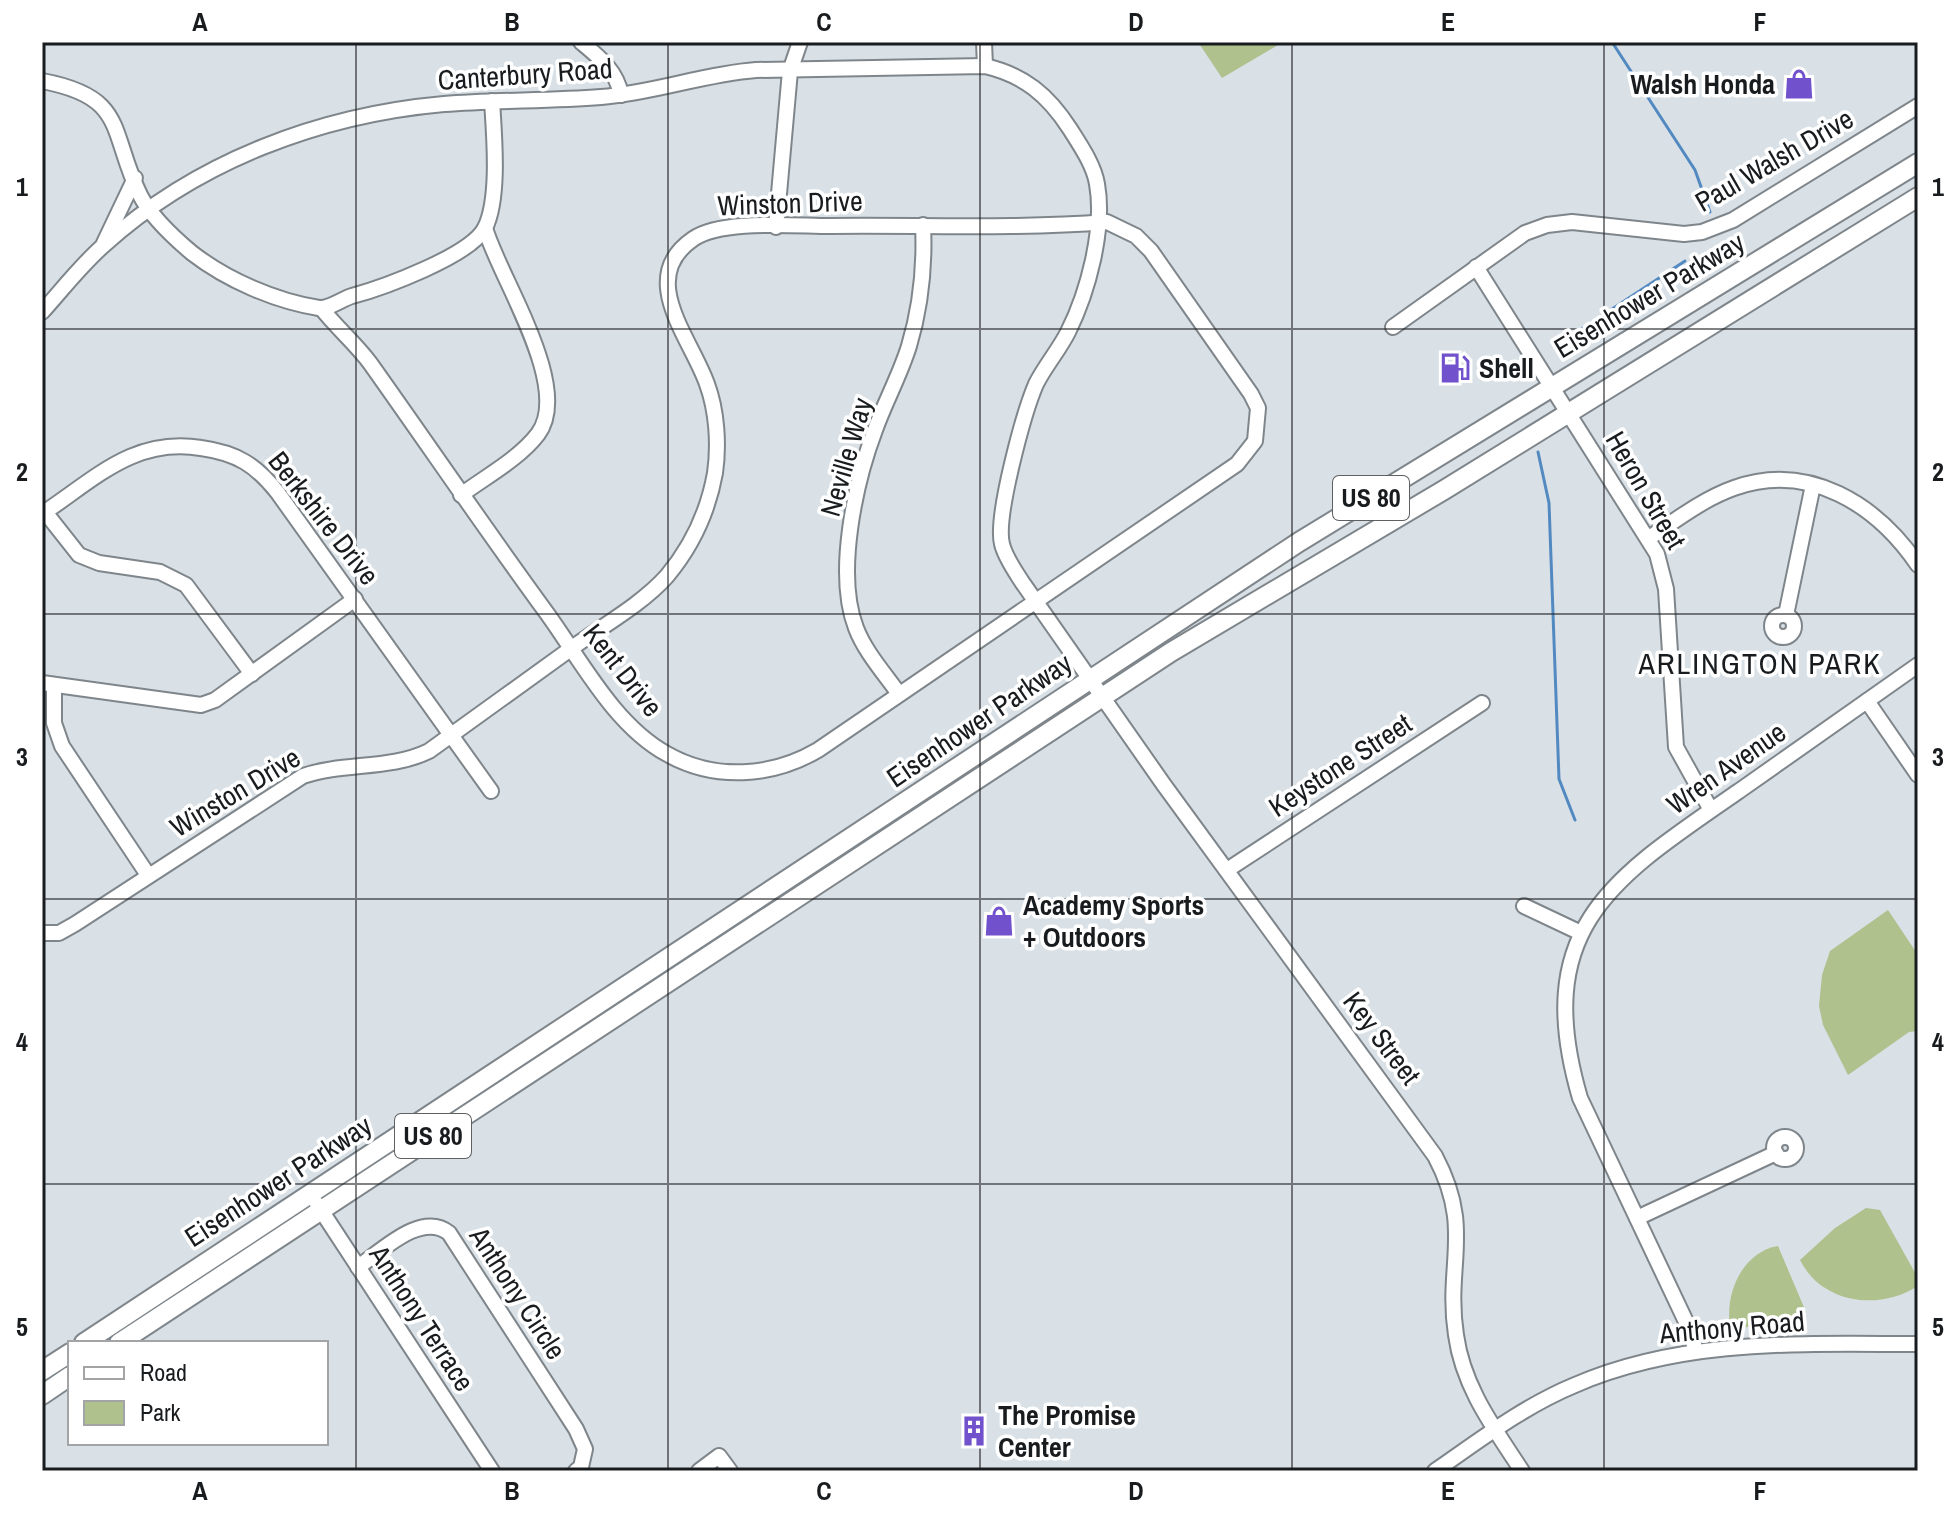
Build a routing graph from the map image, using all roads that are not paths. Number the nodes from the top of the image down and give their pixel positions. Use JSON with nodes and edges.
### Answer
{"nodes":[{"id":1,"x":581,"y":42,"type":"edge"},
{"id":2,"x":800,"y":42,"type":"edge"},
{"id":3,"x":984,"y":42,"type":"edge"},
{"id":4,"x":985,"y":66,"type":"junction"},
{"id":5,"x":790,"y":71,"type":"junction"},
{"id":6,"x":42,"y":81,"type":"edge"},
{"id":7,"x":621,"y":95,"type":"junction"},
{"id":8,"x":492,"y":101,"type":"junction"},
{"id":9,"x":1918,"y":106,"type":"edge"},
{"id":10,"x":1918,"y":163,"type":"edge"},
{"id":11,"x":135,"y":178,"type":"junction"},
{"id":12,"x":1918,"y":197,"type":"edge"},
{"id":13,"x":150,"y":210,"type":"junction"},
{"id":14,"x":1096,"y":223,"type":"junction"},
{"id":15,"x":923,"y":225,"type":"junction"},
{"id":16,"x":776,"y":227,"type":"junction"},
{"id":17,"x":485,"y":228,"type":"junction"},
{"id":18,"x":102,"y":247,"type":"junction"},
{"id":19,"x":1476,"y":267,"type":"junction"},
{"id":20,"x":322,"y":309,"type":"junction"},
{"id":21,"x":42,"y":312,"type":"edge"},
{"id":22,"x":1393,"y":327,"type":"dead end"},
{"id":23,"x":1553,"y":387,"type":"junction"},
{"id":24,"x":1570,"y":412,"type":"junction"},
{"id":25,"x":1813,"y":485,"type":"junction"},
{"id":26,"x":461,"y":495,"type":"junction"},
{"id":27,"x":44,"y":513,"type":"edge"},
{"id":28,"x":1649,"y":538,"type":"junction"},
{"id":29,"x":1918,"y":565,"type":"edge"},
{"id":30,"x":355,"y":599,"type":"junction"},
{"id":31,"x":1037,"y":601,"type":"junction"},
{"id":32,"x":1786,"y":615,"type":"dead end"},
{"id":33,"x":572,"y":648,"type":"junction"},
{"id":34,"x":1918,"y":665,"type":"edge"},
{"id":35,"x":252,"y":674,"type":"junction"},
{"id":36,"x":1090,"y":678,"type":"junction"},
{"id":37,"x":48,"y":684,"type":"edge"},
{"id":38,"x":899,"y":694,"type":"junction"},
{"id":39,"x":1102,"y":696,"type":"junction"},
{"id":40,"x":1867,"y":701,"type":"junction"},
{"id":41,"x":1482,"y":703,"type":"dead end"},
{"id":42,"x":453,"y":734,"type":"junction"},
{"id":43,"x":1918,"y":775,"type":"edge"},
{"id":44,"x":491,"y":791,"type":"dead end"},
{"id":45,"x":1711,"y":810,"type":"junction"},
{"id":46,"x":1227,"y":870,"type":"junction"},
{"id":47,"x":148,"y":875,"type":"junction"},
{"id":48,"x":1524,"y":906,"type":"dead end"},
{"id":49,"x":42,"y":933,"type":"edge"},
{"id":50,"x":1581,"y":933,"type":"junction"},
{"id":51,"x":1776,"y":1153,"type":"dead end"},
{"id":52,"x":315,"y":1201,"type":"junction"},
{"id":53,"x":1637,"y":1218,"type":"junction"},
{"id":54,"x":358,"y":1267,"type":"junction"},
{"id":55,"x":87,"y":1341,"type":"edge"},
{"id":56,"x":122,"y":1341,"type":"edge"},
{"id":57,"x":1918,"y":1344,"type":"edge"},
{"id":58,"x":1696,"y":1351,"type":"junction"},
{"id":59,"x":68,"y":1354,"type":"edge"},
{"id":60,"x":42,"y":1371,"type":"edge"},
{"id":61,"x":68,"y":1377,"type":"edge"},
{"id":62,"x":42,"y":1395,"type":"edge"},
{"id":63,"x":1495,"y":1430,"type":"junction"},
{"id":64,"x":492,"y":1471,"type":"edge"},
{"id":65,"x":576,"y":1471,"type":"edge"},
{"id":66,"x":699,"y":1471,"type":"edge"},
{"id":67,"x":730,"y":1471,"type":"edge"},
{"id":68,"x":1435,"y":1471,"type":"edge"},
{"id":69,"x":1522,"y":1471,"type":"edge"}],
"edges":[{"from":1,"to":7,"type":"street"},
{"from":2,"to":5,"type":"street"},
{"from":3,"to":4,"type":"street"},
{"from":4,"to":5,"type":"street","name":"Canterbury Road"},
{"from":4,"to":14,"type":"street","name":"Canterbury Road"},
{"from":5,"to":7,"type":"street","name":"Canterbury Road"},
{"from":5,"to":16,"type":"street"},
{"from":6,"to":11,"type":"street"},
{"from":7,"to":8,"type":"street","name":"Canterbury Road"},
{"from":8,"to":13,"type":"street","name":"Canterbury Road"},
{"from":8,"to":17,"type":"street"},
{"from":9,"to":19,"type":"street","name":"Paul Walsh Drive"},
{"from":10,"to":23,"type":"main road","name":"Eisenhower Parkway","number":"US 80"},
{"from":11,"to":13,"type":"street"},
{"from":11,"to":18,"type":"street"},
{"from":12,"to":24,"type":"main road","name":"Eisenhower Parkway","number":"US 80"},
{"from":13,"to":18,"type":"street","name":"Canterbury Road"},
{"from":13,"to":20,"type":"street"},
{"from":14,"to":15,"type":"street","name":"Winston Drive"},
{"from":14,"to":31,"type":"street","name":"Canterbury Road"},
{"from":14,"to":31,"type":"street","name":"Winston Drive"},
{"from":15,"to":16,"type":"street","name":"Winston Drive"},
{"from":15,"to":38,"type":"street","name":"Neville Way"},
{"from":16,"to":33,"type":"street","name":"Winston Drive"},
{"from":17,"to":20,"type":"street"},
{"from":17,"to":26,"type":"street"},
{"from":18,"to":21,"type":"street","name":"Canterbury Road"},
{"from":19,"to":22,"type":"street","name":"Paul Walsh Drive"},
{"from":19,"to":23,"type":"street","name":"Heron Street"},
{"from":20,"to":26,"type":"street","name":"Kent Drive"},
{"from":23,"to":24,"type":"street","name":"Heron Street"},
{"from":23,"to":36,"type":"main road","name":"Eisenhower Parkway","number":"US 80"},
{"from":24,"to":28,"type":"street","name":"Heron Street"},
{"from":24,"to":39,"type":"main road","name":"Eisenhower Parkway","number":"US 80"},
{"from":25,"to":28,"type":"street"},
{"from":25,"to":29,"type":"street"},
{"from":25,"to":32,"type":"street"},
{"from":26,"to":33,"type":"street","name":"Kent Drive"},
{"from":27,"to":30,"type":"street","name":"Berkshire Drive"},
{"from":27,"to":35,"type":"street"},
{"from":28,"to":45,"type":"street","name":"Heron Street"},
{"from":30,"to":35,"type":"street"},
{"from":30,"to":42,"type":"street","name":"Berkshire Drive"},
{"from":31,"to":36,"type":"street","name":"Canterbury Road"},
{"from":31,"to":38,"type":"street","name":"Kent Drive"},
{"from":33,"to":38,"type":"street","name":"Kent Drive"},
{"from":33,"to":42,"type":"street","name":"Winston Drive"},
{"from":34,"to":40,"type":"street","name":"Wren Avenue"},
{"from":35,"to":37,"type":"street"},
{"from":36,"to":39,"type":"street","name":"Key Street"},
{"from":36,"to":52,"type":"main road","name":"Eisenhower Parkway","number":"US 80"},
{"from":37,"to":47,"type":"street"},
{"from":39,"to":46,"type":"street","name":"Key Street"},
{"from":39,"to":52,"type":"main road","name":"Eisenhower Parkway","number":"US 80"},
{"from":40,"to":43,"type":"street"},
{"from":40,"to":45,"type":"street","name":"Wren Avenue"},
{"from":41,"to":46,"type":"street","name":"Keystone Street"},
{"from":42,"to":44,"type":"street","name":"Berkshire Drive"},
{"from":42,"to":47,"type":"street","name":"Winston Drive"},
{"from":45,"to":50,"type":"street","name":"Wren Avenue"},
{"from":46,"to":63,"type":"street","name":"Key Street"},
{"from":47,"to":49,"type":"street","name":"Winston Drive"},
{"from":48,"to":50,"type":"street"},
{"from":50,"to":53,"type":"street","name":"Wren Avenue"},
{"from":51,"to":53,"type":"street"},
{"from":52,"to":54,"type":"street","name":"Anthony Terrace"},
{"from":52,"to":55,"type":"main road","name":"Eisenhower Parkway","number":"US 80"},
{"from":52,"to":56,"type":"main road","name":"Eisenhower Parkway","number":"US 80"},
{"from":53,"to":58,"type":"street","name":"Wren Avenue"},
{"from":54,"to":64,"type":"street","name":"Anthony Terrace"},
{"from":54,"to":65,"type":"street","name":"Anthony Circle"},
{"from":57,"to":58,"type":"street","name":"Anthony Road"},
{"from":58,"to":63,"type":"street","name":"Anthony Road"},
{"from":59,"to":60,"type":"main road"},
{"from":61,"to":62,"type":"main road"},
{"from":63,"to":68,"type":"street","name":"Anthony Road"},
{"from":63,"to":69,"type":"street","name":"Key Street"},
{"from":66,"to":67,"type":"street"}]}
